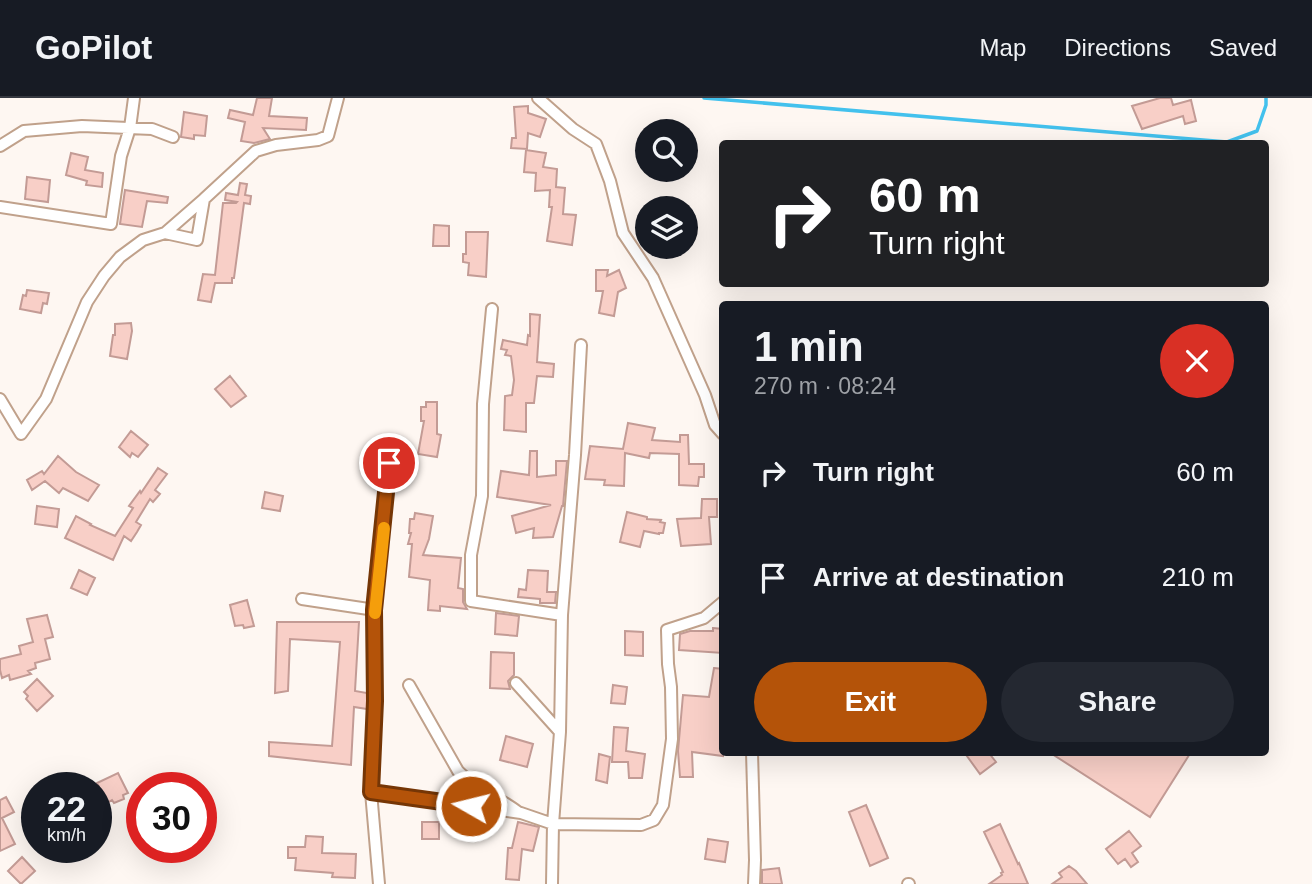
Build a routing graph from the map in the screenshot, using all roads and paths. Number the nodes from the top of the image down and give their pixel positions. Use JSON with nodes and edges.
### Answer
{"nodes":[{"id":1,"x":134,"y":98,"type":"edge"},
{"id":2,"x":338,"y":98,"type":"edge"},
{"id":3,"x":538,"y":98,"type":"edge"},
{"id":4,"x":130,"y":128,"type":"junction"},
{"id":5,"x":173,"y":137,"type":"dead end"},
{"id":6,"x":0,"y":146,"type":"edge"},
{"id":7,"x":204,"y":199,"type":"junction"},
{"id":8,"x":0,"y":207,"type":"edge"},
{"id":9,"x":165,"y":233,"type":"junction"},
{"id":10,"x":492,"y":309,"type":"dead end"},
{"id":11,"x":581,"y":345,"type":"dead end"},
{"id":12,"x":0,"y":399,"type":"edge"},
{"id":13,"x":719,"y":430,"type":"edge"},
{"id":14,"x":389,"y":463,"type":"dead end"},
{"id":15,"x":302,"y":599,"type":"dead end"},
{"id":16,"x":719,"y":605,"type":"edge"},
{"id":17,"x":374,"y":610,"type":"junction"},
{"id":18,"x":562,"y":615,"type":"junction"},
{"id":19,"x":516,"y":682,"type":"dead end"},
{"id":20,"x":409,"y":685,"type":"dead end"},
{"id":21,"x":560,"y":732,"type":"junction"},
{"id":22,"x":752,"y":756,"type":"edge"},
{"id":23,"x":371,"y":792,"type":"junction"},
{"id":24,"x":521,"y":813,"type":"junction"},
{"id":25,"x":553,"y":824,"type":"junction"},
{"id":26,"x":379,"y":884,"type":"edge"},
{"id":27,"x":552,"y":884,"type":"edge"},
{"id":28,"x":754,"y":884,"type":"edge"}],
"edges":[{"from":1,"to":4,"type":"street"},
{"from":2,"to":7,"type":"street"},
{"from":3,"to":13,"type":"street"},
{"from":4,"to":5,"type":"street"},
{"from":4,"to":6,"type":"street"},
{"from":4,"to":8,"type":"street"},
{"from":7,"to":9,"type":"street"},
{"from":7,"to":9,"type":"street"},
{"from":9,"to":12,"type":"street"},
{"from":10,"to":18,"type":"street"},
{"from":11,"to":18,"type":"street"},
{"from":14,"to":17,"type":"street"},
{"from":15,"to":17,"type":"street"},
{"from":16,"to":25,"type":"street"},
{"from":17,"to":23,"type":"street"},
{"from":18,"to":21,"type":"street"},
{"from":19,"to":21,"type":"street"},
{"from":20,"to":24,"type":"street"},
{"from":21,"to":25,"type":"street"},
{"from":22,"to":28,"type":"street"},
{"from":23,"to":24,"type":"street"},
{"from":23,"to":26,"type":"street"},
{"from":24,"to":25,"type":"street"},
{"from":25,"to":27,"type":"street"}]}
